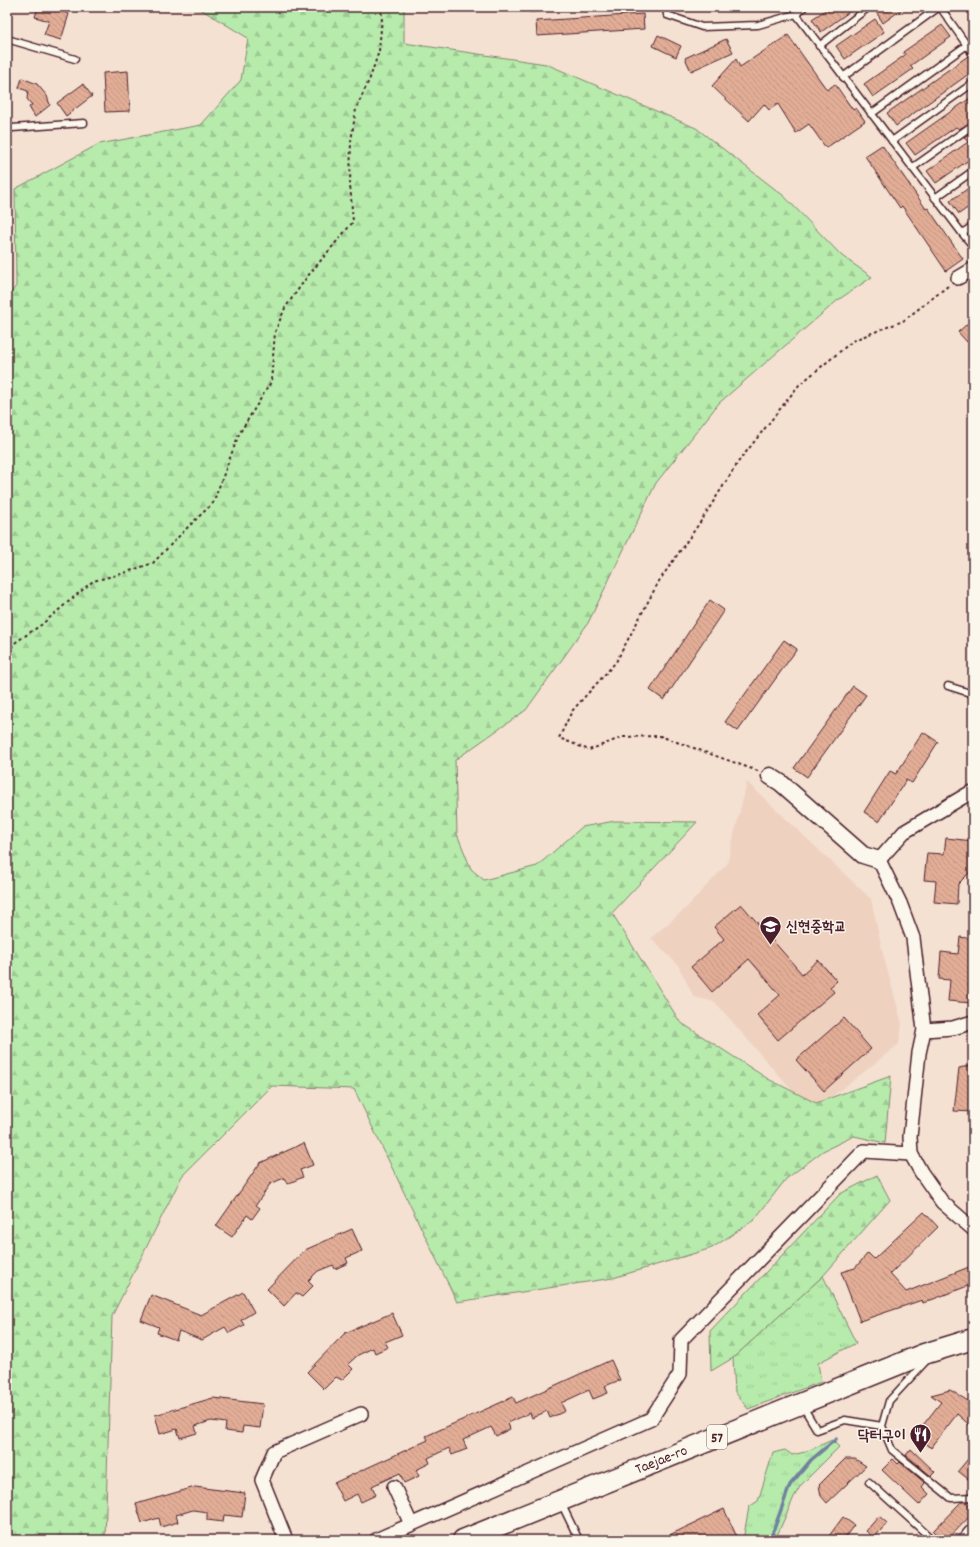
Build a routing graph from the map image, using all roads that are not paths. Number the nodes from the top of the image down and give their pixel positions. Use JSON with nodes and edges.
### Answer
{"nodes":[{"id":1,"x":526,"y":7,"type":"edge"},
{"id":2,"x":544,"y":7,"type":"edge"},
{"id":3,"x":666,"y":7,"type":"edge"},
{"id":4,"x":804,"y":7,"type":"edge"},
{"id":5,"x":869,"y":7,"type":"edge"},
{"id":6,"x":939,"y":7,"type":"edge"},
{"id":7,"x":796,"y":14,"type":"junction"},
{"id":8,"x":7,"y":39,"type":"edge"},
{"id":9,"x":967,"y":45,"type":"junction"},
{"id":10,"x":819,"y":46,"type":"junction"},
{"id":11,"x":973,"y":54,"type":"edge"},
{"id":12,"x":75,"y":59,"type":"dead end"},
{"id":13,"x":843,"y":77,"type":"junction"},
{"id":14,"x":973,"y":83,"type":"edge"},
{"id":15,"x":871,"y":114,"type":"junction"},
{"id":16,"x":84,"y":123,"type":"dead end"},
{"id":17,"x":973,"y":125,"type":"edge"},
{"id":18,"x":7,"y":130,"type":"edge"},
{"id":19,"x":892,"y":141,"type":"junction"},
{"id":20,"x":912,"y":168,"type":"junction"},
{"id":21,"x":973,"y":171,"type":"edge"},
{"id":22,"x":935,"y":198,"type":"junction"},
{"id":23,"x":973,"y":226,"type":"edge"},
{"id":24,"x":962,"y":233,"type":"junction"},
{"id":25,"x":973,"y":246,"type":"edge"},
{"id":26,"x":973,"y":269,"type":"edge"},
{"id":27,"x":958,"y":278,"type":"road end"},
{"id":28,"x":948,"y":686,"type":"dead end"},
{"id":29,"x":973,"y":694,"type":"edge"},
{"id":30,"x":770,"y":776,"type":"road end"},
{"id":31,"x":973,"y":792,"type":"edge"},
{"id":32,"x":879,"y":860,"type":"junction"},
{"id":33,"x":973,"y":1022,"type":"edge"},
{"id":34,"x":924,"y":1030,"type":"junction"},
{"id":35,"x":911,"y":1154,"type":"junction"},
{"id":36,"x":973,"y":1229,"type":"edge"},
{"id":37,"x":973,"y":1333,"type":"edge"},
{"id":38,"x":973,"y":1339,"type":"edge"},
{"id":39,"x":973,"y":1346,"type":"edge"},
{"id":40,"x":925,"y":1358,"type":"junction"},
{"id":41,"x":805,"y":1410,"type":"junction"},
{"id":42,"x":361,"y":1414,"type":"dead end"},
{"id":43,"x":882,"y":1426,"type":"junction"},
{"id":44,"x":869,"y":1482,"type":"dead end"},
{"id":45,"x":394,"y":1487,"type":"dead end"},
{"id":46,"x":973,"y":1497,"type":"edge"},
{"id":47,"x":563,"y":1507,"type":"junction"},
{"id":48,"x":411,"y":1524,"type":"junction"},
{"id":49,"x":973,"y":1534,"type":"edge"},
{"id":50,"x":286,"y":1540,"type":"edge"},
{"id":51,"x":376,"y":1540,"type":"edge"},
{"id":52,"x":463,"y":1540,"type":"edge"},
{"id":53,"x":483,"y":1540,"type":"edge"},
{"id":54,"x":579,"y":1540,"type":"edge"},
{"id":55,"x":933,"y":1540,"type":"edge"},
{"id":56,"x":968,"y":1540,"type":"edge"}],
"edges":[{"from":1,"to":2,"type":"lane"},
{"from":3,"to":7,"type":"lane"},
{"from":4,"to":7,"type":"lane"},
{"from":5,"to":10,"type":"lane"},
{"from":6,"to":9,"type":"lane"},
{"from":6,"to":13,"type":"lane"},
{"from":7,"to":10,"type":"lane"},
{"from":8,"to":12,"type":"lane"},
{"from":9,"to":11,"type":"lane"},
{"from":9,"to":15,"type":"lane"},
{"from":10,"to":13,"type":"lane"},
{"from":13,"to":15,"type":"lane"},
{"from":14,"to":19,"type":"lane"},
{"from":15,"to":19,"type":"lane"},
{"from":16,"to":18,"type":"lane"},
{"from":17,"to":20,"type":"lane"},
{"from":19,"to":20,"type":"lane"},
{"from":20,"to":22,"type":"lane"},
{"from":21,"to":22,"type":"lane"},
{"from":22,"to":24,"type":"lane"},
{"from":23,"to":24,"type":"lane"},
{"from":24,"to":25,"type":"lane"},
{"from":26,"to":27,"type":"street"},
{"from":28,"to":29,"type":"lane"},
{"from":30,"to":32,"type":"street"},
{"from":31,"to":32,"type":"street"},
{"from":32,"to":34,"type":"street"},
{"from":33,"to":34,"type":"street"},
{"from":34,"to":35,"type":"street"},
{"from":35,"to":36,"type":"street"},
{"from":35,"to":48,"type":"street"},
{"from":37,"to":40,"type":"main road"},
{"from":38,"to":40,"type":"main road","name":"Taejae-ro","number":"57"},
{"from":39,"to":40,"type":"main road","name":"Taejae-ro","number":"57"},
{"from":40,"to":41,"type":"main road","name":"Taejae-ro","number":"57"},
{"from":40,"to":43,"type":"lane"},
{"from":40,"to":52,"type":"main road","name":"Taejae-ro","number":"57"},
{"from":41,"to":43,"type":"lane"},
{"from":41,"to":47,"type":"main road","name":"Taejae-ro","number":"57"},
{"from":42,"to":50,"type":"street"},
{"from":43,"to":46,"type":"lane"},
{"from":44,"to":55,"type":"lane"},
{"from":45,"to":48,"type":"street"},
{"from":47,"to":53,"type":"main road","name":"Taejae-ro","number":"57"},
{"from":47,"to":54,"type":"lane"},
{"from":48,"to":51,"type":"street"},
{"from":49,"to":56,"type":"main road"}]}
